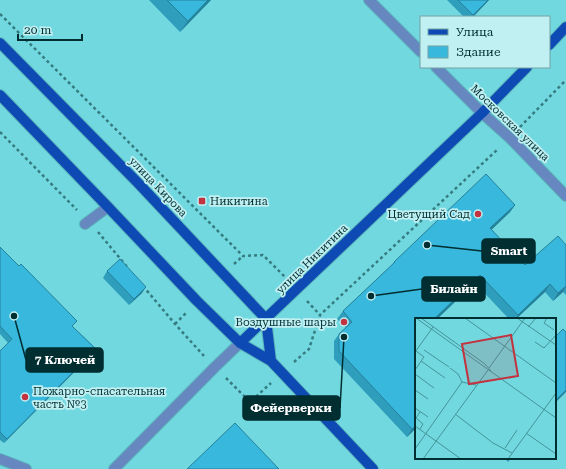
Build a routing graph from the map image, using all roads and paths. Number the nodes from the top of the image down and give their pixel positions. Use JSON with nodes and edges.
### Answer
{"nodes":[{"id":1,"x":369,"y":0,"type":"edge"},
{"id":2,"x":0,"y":14,"type":"edge"},
{"id":3,"x":566,"y":28,"type":"edge"},
{"id":4,"x":0,"y":43,"type":"edge"},
{"id":5,"x":550,"y":44,"type":"edge"},
{"id":6,"x":420,"y":51,"type":"edge"},
{"id":7,"x":437,"y":68,"type":"edge"},
{"id":8,"x":526,"y":68,"type":"edge"},
{"id":9,"x":566,"y":80,"type":"edge"},
{"id":10,"x":0,"y":95,"type":"edge"},
{"id":11,"x":482,"y":112,"type":"junction"},
{"id":12,"x":0,"y":132,"type":"edge"},
{"id":13,"x":510,"y":138,"type":"junction"},
{"id":14,"x":566,"y":196,"type":"edge"},
{"id":15,"x":108,"y":207,"type":"junction"},
{"id":16,"x":87,"y":223,"type":"junction"},
{"id":17,"x":129,"y":269,"type":"edge"},
{"id":18,"x":139,"y":281,"type":"edge"},
{"id":19,"x":297,"y":290,"type":"junction"},
{"id":20,"x":320,"y":315,"type":"junction"},
{"id":21,"x":266,"y":319,"type":"junction"},
{"id":22,"x":240,"y":344,"type":"junction"},
{"id":23,"x":271,"y":361,"type":"junction"},
{"id":24,"x":215,"y":367,"type":"junction"},
{"id":25,"x":282,"y":373,"type":"junction"},
{"id":26,"x":0,"y":459,"type":"edge"},
{"id":27,"x":26,"y":469,"type":"edge"},
{"id":28,"x":114,"y":469,"type":"edge"},
{"id":29,"x":373,"y":469,"type":"edge"}],
"edges":[{"from":1,"to":6,"type":"street"},
{"from":2,"to":19,"type":"path"},
{"from":3,"to":5,"type":"main road"},
{"from":4,"to":21,"type":"main road","name":"улица Кирова"},
{"from":7,"to":11,"type":"street","name":"Московская улица"},
{"from":8,"to":11,"type":"main road","name":"улица Никитина"},
{"from":9,"to":13,"type":"path"},
{"from":10,"to":15,"type":"main road"},
{"from":11,"to":13,"type":"street","name":"Московская улица"},
{"from":11,"to":19,"type":"main road","name":"улица Никитина"},
{"from":12,"to":16,"type":"path"},
{"from":13,"to":14,"type":"street","name":"Московская улица"},
{"from":13,"to":20,"type":"path"},
{"from":15,"to":16,"type":"street"},
{"from":15,"to":22,"type":"main road"},
{"from":16,"to":17,"type":"path"},
{"from":18,"to":24,"type":"path"},
{"from":19,"to":20,"type":"path"},
{"from":19,"to":21,"type":"main road","name":"улица Никитина"},
{"from":20,"to":25,"type":"path"},
{"from":21,"to":22,"type":"main road","name":"улица Никитина"},
{"from":21,"to":23,"type":"main road"},
{"from":22,"to":23,"type":"main road"},
{"from":22,"to":24,"type":"street","name":"улица Никитина"},
{"from":23,"to":25,"type":"main road"},
{"from":24,"to":25,"type":"path"},
{"from":24,"to":28,"type":"street","name":"улица Никитина"},
{"from":25,"to":29,"type":"main road"},
{"from":26,"to":27,"type":"street"}]}
